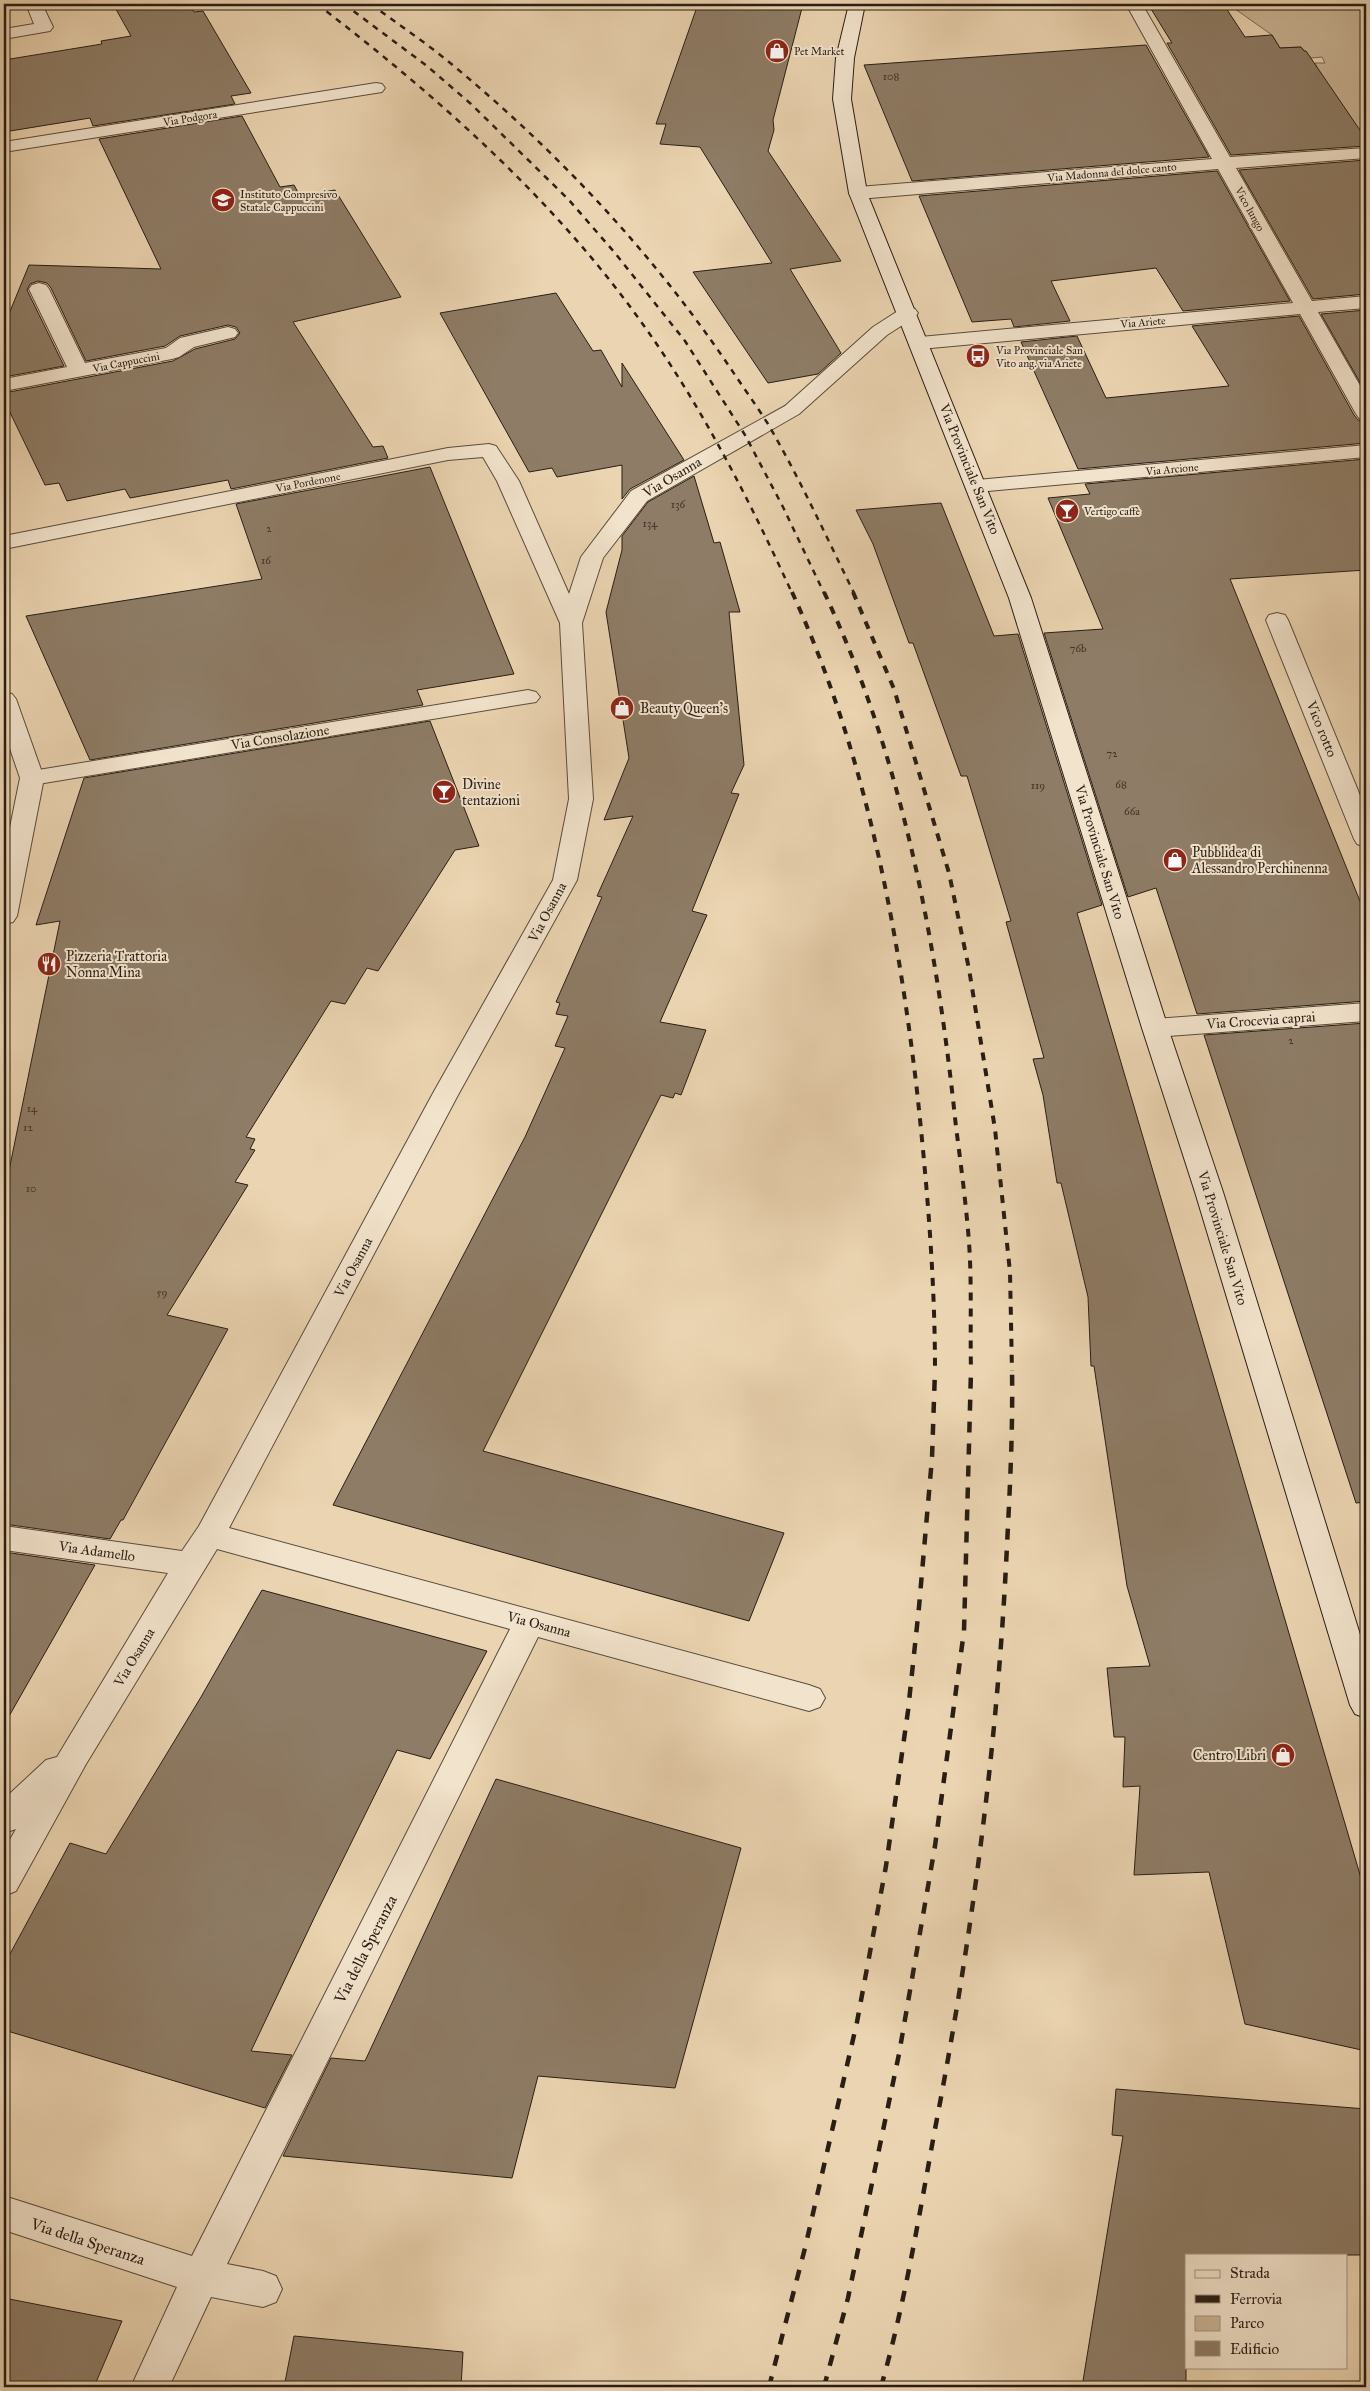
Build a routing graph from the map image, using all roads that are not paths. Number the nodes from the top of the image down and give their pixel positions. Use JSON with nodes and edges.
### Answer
{"nodes":[{"id":1,"x":34,"y":4,"type":"edge"},
{"id":2,"x":856,"y":4,"type":"edge"},
{"id":3,"x":1134,"y":4,"type":"edge"},
{"id":4,"x":4,"y":34,"type":"edge"},
{"id":5,"x":376,"y":88,"type":"dead end"},
{"id":6,"x":4,"y":147,"type":"edge"},
{"id":7,"x":1366,"y":153,"type":"edge"},
{"id":8,"x":1225,"y":163,"type":"junction"},
{"id":9,"x":858,"y":193,"type":"junction"},
{"id":10,"x":39,"y":289,"type":"dead end"},
{"id":11,"x":1366,"y":302,"type":"edge"},
{"id":12,"x":1306,"y":307,"type":"junction"},
{"id":13,"x":908,"y":313,"type":"junction"},
{"id":14,"x":228,"y":333,"type":"dead end"},
{"id":15,"x":920,"y":343,"type":"junction"},
{"id":16,"x":79,"y":371,"type":"junction"},
{"id":17,"x":4,"y":385,"type":"edge"},
{"id":18,"x":1366,"y":414,"type":"edge"},
{"id":19,"x":1366,"y":451,"type":"edge"},
{"id":20,"x":977,"y":486,"type":"junction"},
{"id":21,"x":4,"y":542,"type":"edge"},
{"id":22,"x":592,"y":557,"type":"junction"},
{"id":23,"x":544,"y":564,"type":"junction"},
{"id":24,"x":1277,"y":620,"type":"dead end"},
{"id":25,"x":570,"y":623,"type":"junction"},
{"id":26,"x":528,"y":696,"type":"dead end"},
{"id":27,"x":4,"y":699,"type":"edge"},
{"id":28,"x":32,"y":778,"type":"junction"},
{"id":29,"x":1357,"y":790,"type":"edge"},
{"id":30,"x":1366,"y":839,"type":"edge"},
{"id":31,"x":5,"y":905,"type":"edge"},
{"id":32,"x":1366,"y":1012,"type":"edge"},
{"id":33,"x":1155,"y":1028,"type":"junction"},
{"id":34,"x":210,"y":1535,"type":"junction"},
{"id":35,"x":4,"y":1538,"type":"edge"},
{"id":36,"x":190,"y":1564,"type":"junction"},
{"id":37,"x":530,"y":1621,"type":"junction"},
{"id":38,"x":809,"y":1698,"type":"dead end"},
{"id":39,"x":1366,"y":1706,"type":"edge"},
{"id":40,"x":75,"y":1754,"type":"junction"},
{"id":41,"x":4,"y":1819,"type":"edge"},
{"id":42,"x":4,"y":1880,"type":"edge"},
{"id":43,"x":4,"y":2213,"type":"edge"},
{"id":44,"x":201,"y":2278,"type":"junction"},
{"id":45,"x":263,"y":2289,"type":"dead end"},
{"id":46,"x":150,"y":2387,"type":"edge"}],
"edges":[{"from":1,"to":4,"type":"street"},
{"from":2,"to":9,"type":"street","name":"Via Provinciale San Vito"},
{"from":3,"to":8,"type":"street","name":"Vico lungo"},
{"from":5,"to":6,"type":"street","name":"Via Podgora"},
{"from":7,"to":8,"type":"street","name":"Via Madonna del dolce canto"},
{"from":8,"to":9,"type":"street","name":"Via Madonna del dolce canto"},
{"from":8,"to":12,"type":"street","name":"Vico lungo"},
{"from":9,"to":13,"type":"street","name":"Via Provinciale San Vito"},
{"from":10,"to":16,"type":"street","name":"Via Cappuccini"},
{"from":11,"to":12,"type":"street","name":"Via Ariete"},
{"from":12,"to":15,"type":"street","name":"Via Ariete"},
{"from":12,"to":18,"type":"street","name":"Vico lungo"},
{"from":13,"to":15,"type":"street","name":"Via Provinciale San Vito"},
{"from":13,"to":22,"type":"street","name":"Via Osanna"},
{"from":14,"to":16,"type":"street","name":"Via Cappuccini"},
{"from":15,"to":20,"type":"street","name":"Via Provinciale San Vito"},
{"from":16,"to":17,"type":"street","name":"Via Cappuccini"},
{"from":19,"to":20,"type":"street","name":"Via Arcione"},
{"from":20,"to":33,"type":"street","name":"Via Provinciale San Vito"},
{"from":21,"to":23,"type":"street","name":"Via Pordenone"},
{"from":22,"to":23,"type":"street"},
{"from":22,"to":25,"type":"street","name":"Via Osanna"},
{"from":23,"to":25,"type":"street","name":"Via Pordenone"},
{"from":24,"to":29,"type":"street","name":"Vico rotto"},
{"from":25,"to":34,"type":"street","name":"Via Osanna"},
{"from":26,"to":28,"type":"street","name":"Via Consolazione"},
{"from":27,"to":28,"type":"street"},
{"from":28,"to":31,"type":"street"},
{"from":29,"to":30,"type":"street","name":"Vico rotto"},
{"from":32,"to":33,"type":"street","name":"Via Crocevia caprai"},
{"from":33,"to":39,"type":"street","name":"Via Provinciale San Vito"},
{"from":34,"to":36,"type":"street","name":"Via Osanna"},
{"from":34,"to":37,"type":"street","name":"Via Osanna"},
{"from":35,"to":36,"type":"street","name":"Via Adamello"},
{"from":36,"to":40,"type":"street","name":"Via Osanna"},
{"from":37,"to":38,"type":"street","name":"Via Osanna"},
{"from":37,"to":44,"type":"street","name":"Via della Speranza"},
{"from":40,"to":41,"type":"street","name":"Via Osanna"},
{"from":40,"to":42,"type":"street","name":"Via Osanna"},
{"from":43,"to":44,"type":"street","name":"Via della Speranza"},
{"from":44,"to":45,"type":"street","name":"Via della Speranza"},
{"from":44,"to":46,"type":"street","name":"Via della Speranza"}]}
